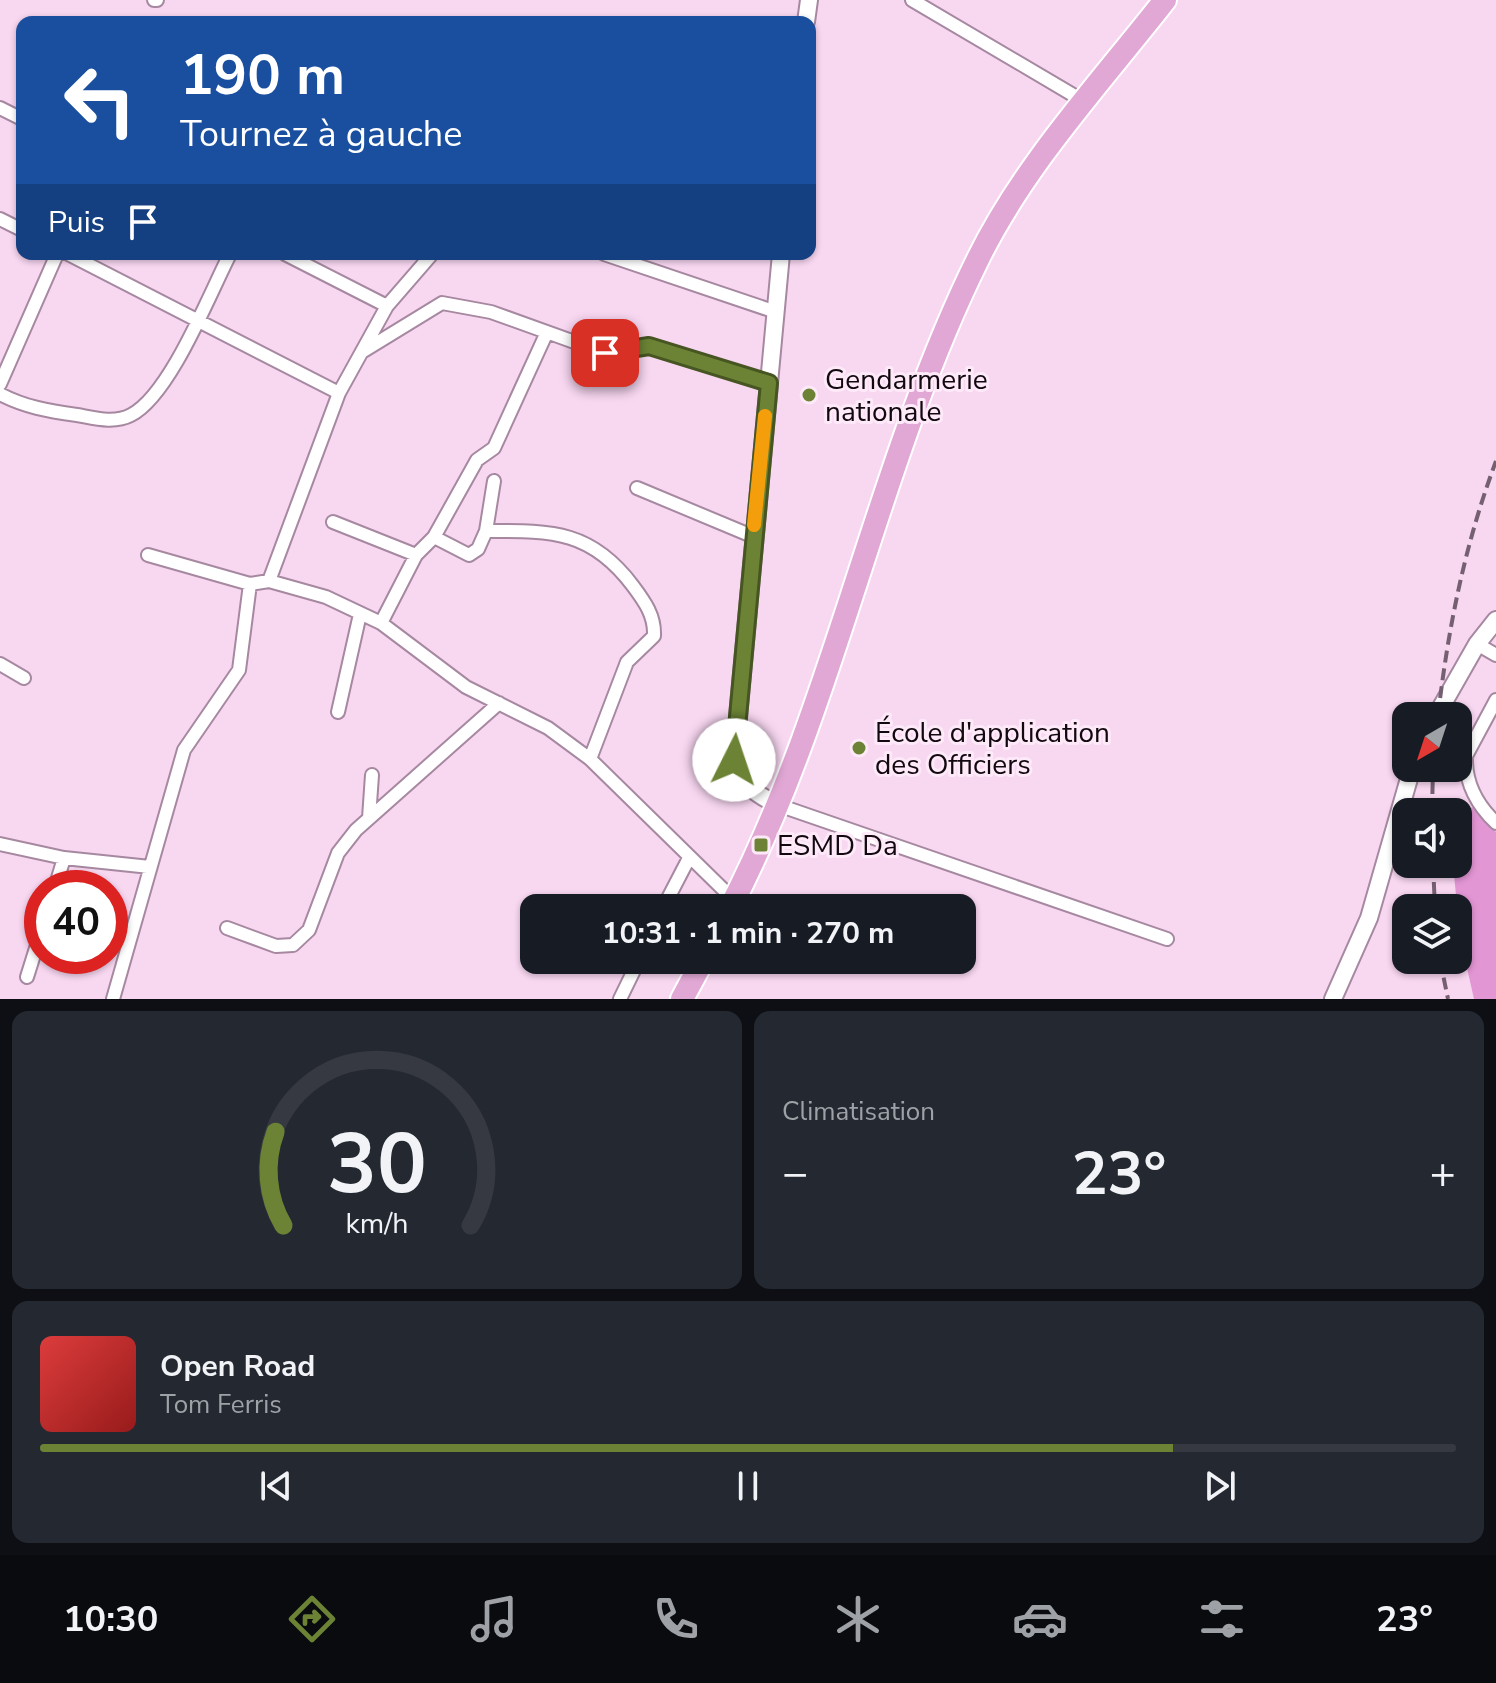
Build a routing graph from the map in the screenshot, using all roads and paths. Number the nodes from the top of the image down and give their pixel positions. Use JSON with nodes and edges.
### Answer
{"nodes":[{"id":1,"x":912,"y":0,"type":"edge"},
{"id":2,"x":1165,"y":0,"type":"edge"},
{"id":3,"x":1085,"y":102,"type":"junction"},
{"id":4,"x":54,"y":260,"type":"edge"},
{"id":5,"x":80,"y":260,"type":"edge"},
{"id":6,"x":227,"y":260,"type":"edge"},
{"id":7,"x":297,"y":260,"type":"edge"},
{"id":8,"x":427,"y":260,"type":"edge"},
{"id":9,"x":622,"y":260,"type":"edge"},
{"id":10,"x":780,"y":260,"type":"edge"},
{"id":11,"x":387,"y":306,"type":"junction"},
{"id":12,"x":776,"y":312,"type":"junction"},
{"id":13,"x":196,"y":320,"type":"junction"},
{"id":14,"x":547,"y":332,"type":"junction"},
{"id":15,"x":362,"y":352,"type":"junction"},
{"id":16,"x":769,"y":383,"type":"junction"},
{"id":17,"x":0,"y":384,"type":"edge"},
{"id":18,"x":339,"y":393,"type":"junction"},
{"id":19,"x":0,"y":394,"type":"edge"},
{"id":20,"x":494,"y":481,"type":"dead end"},
{"id":21,"x":637,"y":488,"type":"dead end"},
{"id":22,"x":333,"y":522,"type":"dead end"},
{"id":23,"x":486,"y":531,"type":"junction"},
{"id":24,"x":752,"y":536,"type":"junction"},
{"id":25,"x":434,"y":537,"type":"junction"},
{"id":26,"x":148,"y":555,"type":"dead end"},
{"id":27,"x":416,"y":555,"type":"junction"},
{"id":28,"x":269,"y":581,"type":"junction"},
{"id":29,"x":250,"y":584,"type":"junction"},
{"id":30,"x":360,"y":614,"type":"junction"},
{"id":31,"x":1496,"y":620,"type":"edge"},
{"id":32,"x":381,"y":623,"type":"junction"},
{"id":33,"x":1477,"y":644,"type":"junction"},
{"id":34,"x":1496,"y":655,"type":"edge"},
{"id":35,"x":0,"y":664,"type":"edge"},
{"id":36,"x":24,"y":678,"type":"dead end"},
{"id":37,"x":1496,"y":700,"type":"edge"},
{"id":38,"x":1444,"y":702,"type":"edge"},
{"id":39,"x":499,"y":703,"type":"junction"},
{"id":40,"x":338,"y":712,"type":"dead end"},
{"id":41,"x":590,"y":759,"type":"junction"},
{"id":42,"x":372,"y":775,"type":"dead end"},
{"id":43,"x":1408,"y":782,"type":"edge"},
{"id":44,"x":778,"y":805,"type":"junction"},
{"id":45,"x":369,"y":818,"type":"junction"},
{"id":46,"x":1496,"y":823,"type":"edge"},
{"id":47,"x":0,"y":844,"type":"edge"},
{"id":48,"x":64,"y":858,"type":"junction"},
{"id":49,"x":689,"y":858,"type":"junction"},
{"id":50,"x":150,"y":867,"type":"junction"},
{"id":51,"x":60,"y":870,"type":"edge"},
{"id":52,"x":670,"y":894,"type":"edge"},
{"id":53,"x":723,"y":894,"type":"edge"},
{"id":54,"x":737,"y":894,"type":"edge"},
{"id":55,"x":227,"y":928,"type":"dead end"},
{"id":56,"x":1167,"y":939,"type":"dead end"},
{"id":57,"x":28,"y":974,"type":"edge"},
{"id":58,"x":632,"y":974,"type":"edge"},
{"id":59,"x":695,"y":974,"type":"edge"},
{"id":60,"x":27,"y":977,"type":"dead end"},
{"id":61,"x":113,"y":999,"type":"edge"},
{"id":62,"x":620,"y":999,"type":"edge"},
{"id":63,"x":682,"y":999,"type":"edge"},
{"id":64,"x":1333,"y":999,"type":"edge"}],
"edges":[{"from":1,"to":3,"type":"street"},
{"from":2,"to":3,"type":"highway"},
{"from":3,"to":44,"type":"highway"},
{"from":4,"to":17,"type":"street"},
{"from":5,"to":13,"type":"street"},
{"from":6,"to":13,"type":"street"},
{"from":7,"to":11,"type":"street"},
{"from":8,"to":11,"type":"street"},
{"from":9,"to":12,"type":"street"},
{"from":10,"to":12,"type":"street"},
{"from":11,"to":15,"type":"street"},
{"from":12,"to":16,"type":"street"},
{"from":13,"to":18,"type":"street"},
{"from":13,"to":19,"type":"street"},
{"from":14,"to":15,"type":"street"},
{"from":14,"to":16,"type":"street"},
{"from":14,"to":25,"type":"street"},
{"from":15,"to":18,"type":"street"},
{"from":16,"to":24,"type":"street"},
{"from":18,"to":28,"type":"street"},
{"from":20,"to":23,"type":"street"},
{"from":21,"to":24,"type":"street"},
{"from":22,"to":27,"type":"street"},
{"from":23,"to":25,"type":"street"},
{"from":23,"to":41,"type":"street"},
{"from":24,"to":44,"type":"street"},
{"from":25,"to":27,"type":"street"},
{"from":26,"to":29,"type":"street"},
{"from":27,"to":32,"type":"street"},
{"from":28,"to":29,"type":"street"},
{"from":28,"to":30,"type":"street"},
{"from":29,"to":50,"type":"street"},
{"from":30,"to":32,"type":"street"},
{"from":30,"to":40,"type":"street"},
{"from":31,"to":33,"type":"street"},
{"from":32,"to":39,"type":"street"},
{"from":33,"to":34,"type":"street"},
{"from":33,"to":38,"type":"street"},
{"from":35,"to":36,"type":"street"},
{"from":37,"to":46,"type":"street"},
{"from":39,"to":41,"type":"street"},
{"from":39,"to":45,"type":"street"},
{"from":41,"to":49,"type":"street"},
{"from":42,"to":45,"type":"street"},
{"from":43,"to":64,"type":"street"},
{"from":44,"to":54,"type":"highway"},
{"from":44,"to":56,"type":"street"},
{"from":45,"to":55,"type":"street"},
{"from":47,"to":48,"type":"street"},
{"from":48,"to":50,"type":"street"},
{"from":48,"to":51,"type":"street"},
{"from":49,"to":52,"type":"street"},
{"from":49,"to":53,"type":"street"},
{"from":50,"to":61,"type":"street"},
{"from":57,"to":60,"type":"street"},
{"from":58,"to":62,"type":"street"},
{"from":59,"to":63,"type":"highway"}]}
